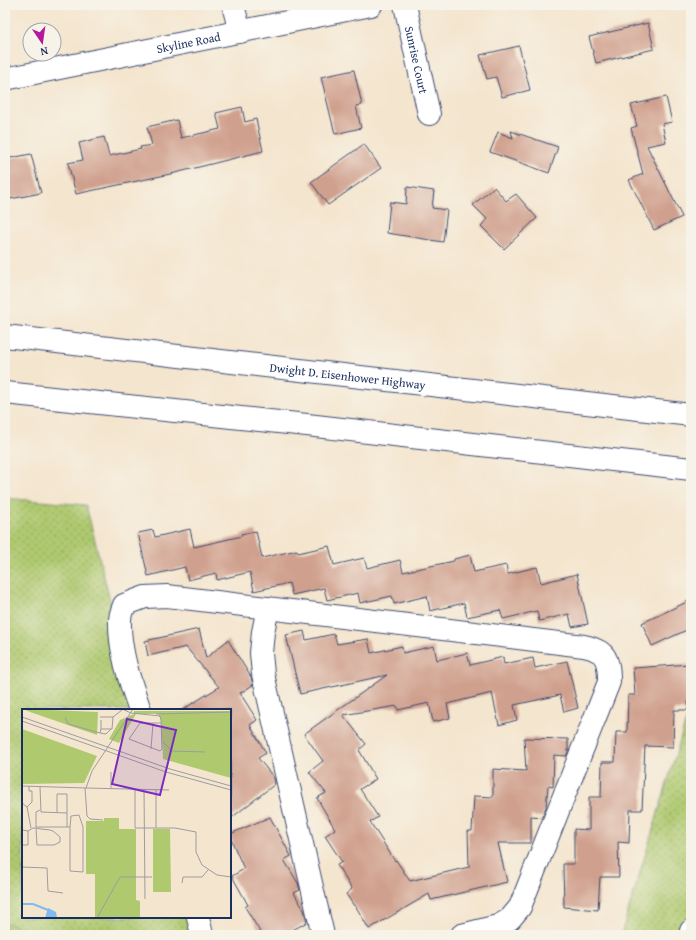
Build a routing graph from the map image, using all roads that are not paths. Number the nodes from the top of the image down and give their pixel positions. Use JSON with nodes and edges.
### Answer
{"nodes":[{"id":1,"x":233,"y":5,"type":"edge"},
{"id":2,"x":371,"y":5,"type":"edge"},
{"id":3,"x":405,"y":5,"type":"edge"},
{"id":4,"x":240,"y":32,"type":"junction"},
{"id":5,"x":5,"y":79,"type":"edge"},
{"id":6,"x":429,"y":114,"type":"dead end"},
{"id":7,"x":5,"y":336,"type":"edge"},
{"id":8,"x":5,"y":393,"type":"edge"},
{"id":9,"x":691,"y":415,"type":"edge"},
{"id":10,"x":691,"y":469,"type":"edge"},
{"id":11,"x":268,"y":608,"type":"junction"},
{"id":12,"x":140,"y":709,"type":"edge"},
{"id":13,"x":198,"y":918,"type":"edge"},
{"id":14,"x":691,"y":931,"type":"edge"},
{"id":15,"x":202,"y":935,"type":"edge"},
{"id":16,"x":323,"y":935,"type":"edge"},
{"id":17,"x":462,"y":935,"type":"edge"},
{"id":18,"x":690,"y":935,"type":"edge"}],
"edges":[{"from":1,"to":4,"type":"main road"},
{"from":2,"to":4,"type":"main road","name":"Skyline Road"},
{"from":3,"to":6,"type":"main road","name":"Sunrise Court"},
{"from":4,"to":5,"type":"main road","name":"Skyline Road"},
{"from":7,"to":9,"type":"main road","name":"Dwight D. Eisenhower Highway"},
{"from":8,"to":10,"type":"main road"},
{"from":11,"to":12,"type":"main road"},
{"from":11,"to":16,"type":"main road"},
{"from":11,"to":17,"type":"main road"},
{"from":13,"to":15,"type":"main road"},
{"from":14,"to":18,"type":"main road"}]}
